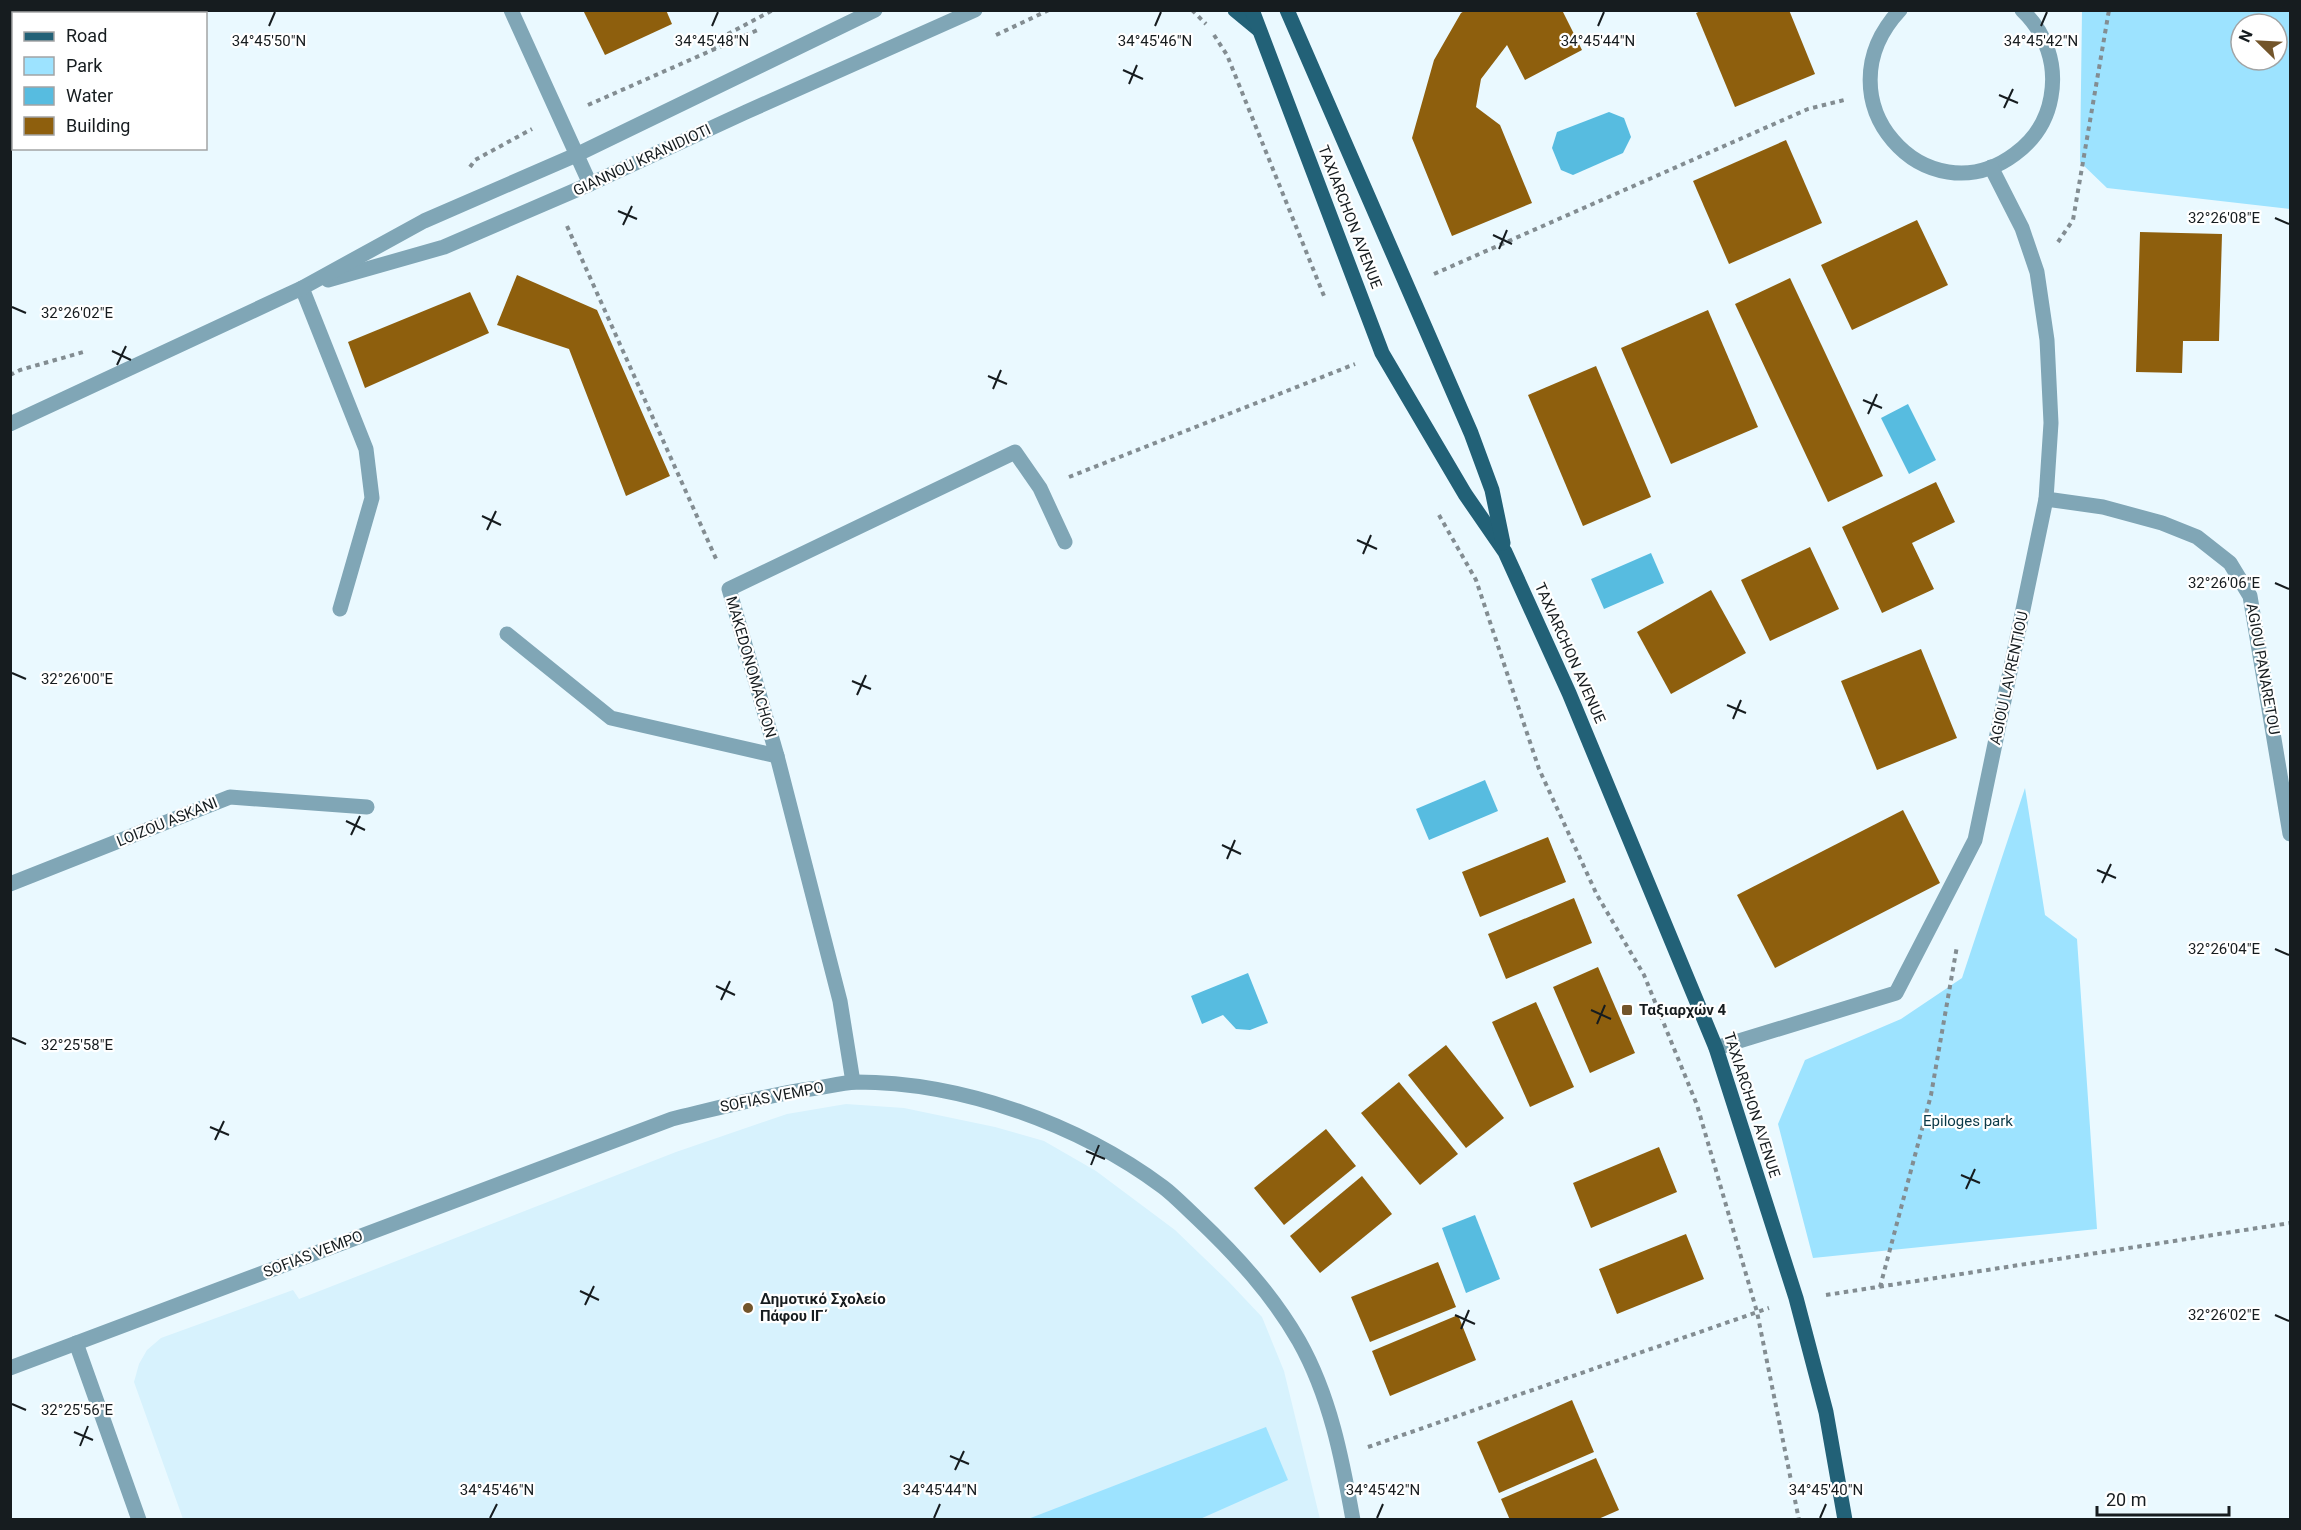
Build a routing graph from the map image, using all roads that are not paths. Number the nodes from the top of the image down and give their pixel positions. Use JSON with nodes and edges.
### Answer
{"nodes":[{"id":1,"x":511,"y":10,"type":"edge"},
{"id":2,"x":875,"y":10,"type":"edge"},
{"id":3,"x":975,"y":10,"type":"edge"},
{"id":4,"x":1235,"y":10,"type":"edge"},
{"id":5,"x":1252,"y":10,"type":"edge"},
{"id":6,"x":1287,"y":10,"type":"edge"},
{"id":7,"x":1900,"y":10,"type":"edge"},
{"id":8,"x":2022,"y":10,"type":"edge"},
{"id":9,"x":1261,"y":31,"type":"junction"},
{"id":10,"x":576,"y":155,"type":"junction"},
{"id":11,"x":1991,"y":167,"type":"junction"},
{"id":12,"x":590,"y":184,"type":"junction"},
{"id":13,"x":302,"y":288,"type":"junction"},
{"id":14,"x":10,"y":424,"type":"edge"},
{"id":15,"x":2046,"y":499,"type":"junction"},
{"id":16,"x":1065,"y":542,"type":"dead end"},
{"id":17,"x":1505,"y":552,"type":"junction"},
{"id":18,"x":340,"y":609,"type":"dead end"},
{"id":19,"x":507,"y":634,"type":"dead end"},
{"id":20,"x":777,"y":756,"type":"junction"},
{"id":21,"x":366,"y":807,"type":"dead end"},
{"id":22,"x":2290,"y":834,"type":"edge"},
{"id":23,"x":10,"y":884,"type":"edge"},
{"id":24,"x":1716,"y":1048,"type":"junction"},
{"id":25,"x":853,"y":1082,"type":"junction"},
{"id":26,"x":76,"y":1343,"type":"junction"},
{"id":27,"x":10,"y":1368,"type":"edge"},
{"id":28,"x":139,"y":1520,"type":"edge"},
{"id":29,"x":1353,"y":1520,"type":"edge"},
{"id":30,"x":1845,"y":1520,"type":"edge"}],
"edges":[{"from":1,"to":10,"type":"street"},
{"from":2,"to":10,"type":"street","name":"GIANNOU KRANIDIOTI"},
{"from":3,"to":12,"type":"street","name":"GIANNOU KRANIDIOTI"},
{"from":4,"to":9,"type":"main road"},
{"from":5,"to":9,"type":"main road","name":"TAXIARCHON AVENUE"},
{"from":6,"to":17,"type":"main road","name":"TAXIARCHON AVENUE"},
{"from":7,"to":11,"type":"street"},
{"from":8,"to":11,"type":"street"},
{"from":9,"to":17,"type":"main road","name":"TAXIARCHON AVENUE"},
{"from":10,"to":12,"type":"street"},
{"from":10,"to":13,"type":"street","name":"GIANNOU KRANIDIOTI"},
{"from":11,"to":15,"type":"street","name":"AGIOU LAVRENTIOU"},
{"from":12,"to":13,"type":"street","name":"GIANNOU KRANIDIOTI"},
{"from":13,"to":14,"type":"street","name":"GIANNOU KRANIDIOTI"},
{"from":13,"to":18,"type":"street"},
{"from":15,"to":22,"type":"street","name":"AGIOU PANARETOU"},
{"from":15,"to":24,"type":"street","name":"AGIOU LAVRENTIOU"},
{"from":16,"to":20,"type":"street","name":"MAKEDONOMACHON"},
{"from":17,"to":24,"type":"main road","name":"TAXIARCHON AVENUE"},
{"from":19,"to":20,"type":"street"},
{"from":20,"to":25,"type":"street","name":"MAKEDONOMACHON"},
{"from":21,"to":23,"type":"street","name":"LOIZOU ASKANI"},
{"from":24,"to":30,"type":"main road","name":"TAXIARCHON AVENUE"},
{"from":25,"to":26,"type":"street","name":"SOFIAS VEMPO"},
{"from":25,"to":29,"type":"street","name":"SOFIAS VEMPO"},
{"from":26,"to":27,"type":"street","name":"SOFIAS VEMPO"},
{"from":26,"to":28,"type":"street"}]}
